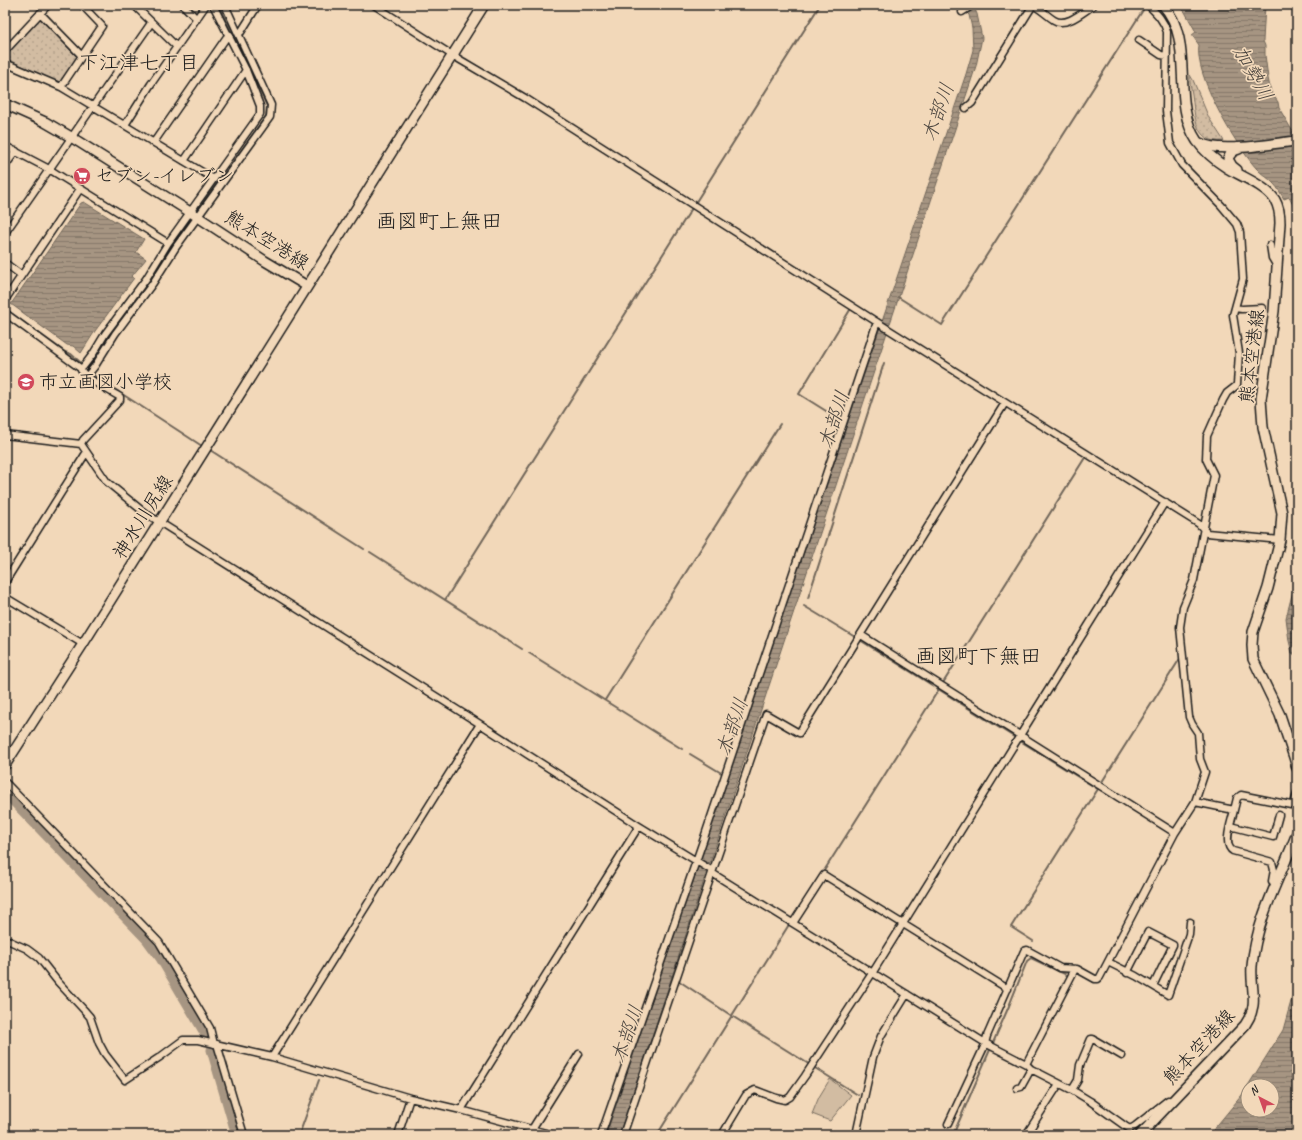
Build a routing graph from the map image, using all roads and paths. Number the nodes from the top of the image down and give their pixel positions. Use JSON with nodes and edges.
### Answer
{"nodes":[{"id":1,"x":48,"y":5,"type":"edge"},
{"id":2,"x":82,"y":5,"type":"edge"},
{"id":3,"x":134,"y":5,"type":"edge"},
{"id":4,"x":183,"y":5,"type":"edge"},
{"id":5,"x":206,"y":5,"type":"edge"},
{"id":6,"x":213,"y":5,"type":"edge"},
{"id":7,"x":224,"y":5,"type":"edge"},
{"id":8,"x":258,"y":5,"type":"edge"},
{"id":9,"x":374,"y":5,"type":"edge"},
{"id":10,"x":484,"y":5,"type":"edge"},
{"id":11,"x":973,"y":5,"type":"edge"},
{"id":12,"x":1033,"y":5,"type":"edge"},
{"id":13,"x":1094,"y":5,"type":"edge"},
{"id":14,"x":1148,"y":5,"type":"edge"},
{"id":15,"x":1163,"y":5,"type":"edge"},
{"id":16,"x":962,"y":11,"type":"dead end"},
{"id":17,"x":40,"y":13,"type":"junction"},
{"id":18,"x":197,"y":19,"type":"junction"},
{"id":19,"x":151,"y":23,"type":"junction"},
{"id":20,"x":238,"y":33,"type":"junction"},
{"id":21,"x":230,"y":36,"type":"junction"},
{"id":22,"x":1139,"y":40,"type":"dead end"},
{"id":23,"x":177,"y":47,"type":"junction"},
{"id":24,"x":5,"y":51,"type":"edge"},
{"id":25,"x":452,"y":55,"type":"junction"},
{"id":26,"x":82,"y":56,"type":"junction"},
{"id":27,"x":1168,"y":56,"type":"junction"},
{"id":28,"x":5,"y":63,"type":"edge"},
{"id":29,"x":246,"y":70,"type":"junction"},
{"id":30,"x":61,"y":87,"type":"junction"},
{"id":31,"x":5,"y":104,"type":"edge"},
{"id":32,"x":93,"y":105,"type":"junction"},
{"id":33,"x":966,"y":108,"type":"dead end"},
{"id":34,"x":125,"y":124,"type":"junction"},
{"id":35,"x":71,"y":137,"type":"junction"},
{"id":36,"x":1297,"y":141,"type":"edge"},
{"id":37,"x":154,"y":142,"type":"junction"},
{"id":38,"x":1198,"y":142,"type":"junction"},
{"id":39,"x":5,"y":146,"type":"edge"},
{"id":40,"x":1229,"y":150,"type":"junction"},
{"id":41,"x":16,"y":151,"type":"junction"},
{"id":42,"x":184,"y":161,"type":"junction"},
{"id":43,"x":5,"y":166,"type":"edge"},
{"id":44,"x":1225,"y":167,"type":"junction"},
{"id":45,"x":49,"y":169,"type":"junction"},
{"id":46,"x":214,"y":179,"type":"junction"},
{"id":47,"x":1251,"y":181,"type":"junction"},
{"id":48,"x":80,"y":189,"type":"junction"},
{"id":49,"x":194,"y":214,"type":"junction"},
{"id":50,"x":5,"y":233,"type":"edge"},
{"id":51,"x":168,"y":243,"type":"junction"},
{"id":52,"x":1270,"y":245,"type":"dead end"},
{"id":53,"x":5,"y":263,"type":"edge"},
{"id":54,"x":1278,"y":264,"type":"junction"},
{"id":55,"x":21,"y":275,"type":"junction"},
{"id":56,"x":307,"y":286,"type":"junction"},
{"id":57,"x":5,"y":300,"type":"edge"},
{"id":58,"x":1234,"y":308,"type":"junction"},
{"id":59,"x":1262,"y":308,"type":"dead end"},
{"id":60,"x":5,"y":313,"type":"edge"},
{"id":61,"x":878,"y":323,"type":"junction"},
{"id":62,"x":80,"y":368,"type":"junction"},
{"id":63,"x":87,"y":376,"type":"junction"},
{"id":64,"x":1005,"y":403,"type":"junction"},
{"id":65,"x":5,"y":435,"type":"edge"},
{"id":66,"x":81,"y":444,"type":"junction"},
{"id":67,"x":86,"y":453,"type":"junction"},
{"id":68,"x":1165,"y":502,"type":"junction"},
{"id":69,"x":160,"y":522,"type":"junction"},
{"id":70,"x":1204,"y":530,"type":"junction"},
{"id":71,"x":1280,"y":540,"type":"junction"},
{"id":72,"x":5,"y":582,"type":"edge"},
{"id":73,"x":5,"y":597,"type":"edge"},
{"id":74,"x":861,"y":635,"type":"junction"},
{"id":75,"x":83,"y":644,"type":"junction"},
{"id":76,"x":480,"y":724,"type":"junction"},
{"id":77,"x":1020,"y":736,"type":"junction"},
{"id":78,"x":5,"y":765,"type":"edge"},
{"id":79,"x":1297,"y":768,"type":"edge"},
{"id":80,"x":5,"y":782,"type":"edge"},
{"id":81,"x":1297,"y":793,"type":"edge"},
{"id":82,"x":1195,"y":802,"type":"junction"},
{"id":83,"x":1234,"y":810,"type":"junction"},
{"id":84,"x":1279,"y":815,"type":"dead end"},
{"id":85,"x":639,"y":826,"type":"junction"},
{"id":86,"x":1230,"y":826,"type":"junction"},
{"id":87,"x":1175,"y":833,"type":"junction"},
{"id":88,"x":1297,"y":833,"type":"edge"},
{"id":89,"x":696,"y":861,"type":"junction"},
{"id":90,"x":712,"y":871,"type":"junction"},
{"id":91,"x":1276,"y":884,"type":"junction"},
{"id":92,"x":1190,"y":922,"type":"dead end"},
{"id":93,"x":794,"y":923,"type":"junction"},
{"id":94,"x":903,"y":923,"type":"junction"},
{"id":95,"x":5,"y":939,"type":"edge"},
{"id":96,"x":1108,"y":962,"type":"junction"},
{"id":97,"x":1075,"y":969,"type":"junction"},
{"id":98,"x":872,"y":972,"type":"junction"},
{"id":99,"x":1127,"y":973,"type":"junction"},
{"id":100,"x":1153,"y":986,"type":"junction"},
{"id":101,"x":1008,"y":989,"type":"junction"},
{"id":102,"x":907,"y":994,"type":"junction"},
{"id":103,"x":216,"y":1044,"type":"junction"},
{"id":104,"x":986,"y":1044,"type":"junction"},
{"id":105,"x":579,"y":1054,"type":"dead end"},
{"id":106,"x":1122,"y":1056,"type":"dead end"},
{"id":107,"x":272,"y":1057,"type":"junction"},
{"id":108,"x":1029,"y":1067,"type":"junction"},
{"id":109,"x":1059,"y":1084,"type":"junction"},
{"id":110,"x":1018,"y":1088,"type":"dead end"},
{"id":111,"x":1072,"y":1090,"type":"junction"},
{"id":112,"x":410,"y":1098,"type":"junction"},
{"id":113,"x":1172,"y":1101,"type":"junction"},
{"id":114,"x":461,"y":1110,"type":"junction"},
{"id":115,"x":948,"y":1124,"type":"dead end"},
{"id":116,"x":532,"y":1129,"type":"junction"},
{"id":117,"x":244,"y":1135,"type":"edge"},
{"id":118,"x":398,"y":1135,"type":"edge"},
{"id":119,"x":553,"y":1135,"type":"edge"},
{"id":120,"x":601,"y":1135,"type":"edge"},
{"id":121,"x":623,"y":1135,"type":"edge"},
{"id":122,"x":722,"y":1135,"type":"edge"},
{"id":123,"x":856,"y":1135,"type":"edge"},
{"id":124,"x":1026,"y":1135,"type":"edge"},
{"id":125,"x":1140,"y":1135,"type":"edge"}],
"edges":[{"from":1,"to":17,"type":"street"},
{"from":2,"to":26,"type":"street"},
{"from":3,"to":19,"type":"street"},
{"from":4,"to":18,"type":"street"},
{"from":5,"to":18,"type":"street"},
{"from":6,"to":21,"type":"street"},
{"from":7,"to":20,"type":"street"},
{"from":8,"to":20,"type":"street"},
{"from":9,"to":25,"type":"street"},
{"from":10,"to":25,"type":"main road","name":"熊本空港線"},
{"from":11,"to":16,"type":"street"},
{"from":12,"to":13,"type":"street"},
{"from":12,"to":33,"type":"street"},
{"from":14,"to":27,"type":"street"},
{"from":15,"to":38,"type":"main road","name":"熊本空港線"},
{"from":17,"to":24,"type":"street"},
{"from":17,"to":26,"type":"street"},
{"from":18,"to":23,"type":"street"},
{"from":19,"to":23,"type":"street"},
{"from":19,"to":32,"type":"street"},
{"from":20,"to":49,"type":"street"},
{"from":21,"to":29,"type":"street"},
{"from":21,"to":37,"type":"street"},
{"from":22,"to":27,"type":"street"},
{"from":23,"to":34,"type":"street"},
{"from":25,"to":56,"type":"main road","name":"熊本空港線"},
{"from":25,"to":61,"type":"street"},
{"from":26,"to":30,"type":"street"},
{"from":27,"to":58,"type":"street"},
{"from":28,"to":30,"type":"street"},
{"from":29,"to":42,"type":"street"},
{"from":29,"to":46,"type":"street"},
{"from":30,"to":32,"type":"street"},
{"from":31,"to":35,"type":"main road","name":"熊本空港線"},
{"from":32,"to":34,"type":"street"},
{"from":32,"to":35,"type":"street"},
{"from":34,"to":37,"type":"street"},
{"from":35,"to":45,"type":"street"},
{"from":35,"to":49,"type":"main road","name":"熊本空港線"},
{"from":36,"to":40,"type":"main road"},
{"from":37,"to":42,"type":"street"},
{"from":38,"to":40,"type":"main road"},
{"from":38,"to":44,"type":"main road","name":"熊本空港線"},
{"from":39,"to":41,"type":"street"},
{"from":40,"to":44,"type":"main road"},
{"from":40,"to":47,"type":"main road"},
{"from":41,"to":43,"type":"street"},
{"from":41,"to":45,"type":"street"},
{"from":42,"to":46,"type":"street"},
{"from":44,"to":47,"type":"main road","name":"熊本空港線"},
{"from":45,"to":48,"type":"street"},
{"from":45,"to":50,"type":"street"},
{"from":46,"to":49,"type":"street"},
{"from":47,"to":54,"type":"main road","name":"熊本空港線"},
{"from":48,"to":51,"type":"street"},
{"from":48,"to":55,"type":"street"},
{"from":49,"to":51,"type":"street"},
{"from":49,"to":56,"type":"main road","name":"熊本空港線"},
{"from":49,"to":63,"type":"street"},
{"from":51,"to":62,"type":"street"},
{"from":52,"to":54,"type":"street"},
{"from":53,"to":55,"type":"street"},
{"from":54,"to":71,"type":"main road","name":"熊本空港線"},
{"from":55,"to":57,"type":"street"},
{"from":56,"to":69,"type":"main road","name":"神水川尻線"},
{"from":58,"to":59,"type":"street"},
{"from":58,"to":70,"type":"street"},
{"from":60,"to":62,"type":"street"},
{"from":61,"to":64,"type":"street"},
{"from":61,"to":89,"type":"street"},
{"from":62,"to":63,"type":"street"},
{"from":63,"to":66,"type":"street"},
{"from":64,"to":68,"type":"street"},
{"from":64,"to":74,"type":"street"},
{"from":65,"to":66,"type":"street"},
{"from":66,"to":67,"type":"street"},
{"from":67,"to":69,"type":"street"},
{"from":67,"to":72,"type":"street"},
{"from":68,"to":70,"type":"street"},
{"from":68,"to":77,"type":"street"},
{"from":69,"to":75,"type":"main road","name":"神水川尻線"},
{"from":69,"to":76,"type":"street"},
{"from":70,"to":71,"type":"street"},
{"from":70,"to":82,"type":"street"},
{"from":71,"to":79,"type":"main road","name":"熊本空港線"},
{"from":73,"to":75,"type":"street"},
{"from":74,"to":77,"type":"street"},
{"from":74,"to":90,"type":"street"},
{"from":75,"to":78,"type":"main road","name":"神水川尻線"},
{"from":76,"to":85,"type":"street"},
{"from":76,"to":107,"type":"street"},
{"from":77,"to":87,"type":"street"},
{"from":77,"to":94,"type":"street"},
{"from":80,"to":103,"type":"street"},
{"from":81,"to":83,"type":"street"},
{"from":82,"to":83,"type":"street"},
{"from":82,"to":87,"type":"street"},
{"from":83,"to":86,"type":"street"},
{"from":84,"to":86,"type":"street"},
{"from":85,"to":89,"type":"street"},
{"from":85,"to":114,"type":"street"},
{"from":86,"to":91,"type":"street"},
{"from":87,"to":96,"type":"street"},
{"from":88,"to":91,"type":"main road","name":"熊本空港線"},
{"from":89,"to":90,"type":"street"},
{"from":89,"to":120,"type":"street"},
{"from":90,"to":93,"type":"street"},
{"from":90,"to":121,"type":"street"},
{"from":91,"to":113,"type":"main road","name":"熊本空港線"},
{"from":92,"to":100,"type":"street"},
{"from":93,"to":94,"type":"street"},
{"from":93,"to":98,"type":"street"},
{"from":94,"to":98,"type":"street"},
{"from":94,"to":101,"type":"street"},
{"from":95,"to":103,"type":"street"},
{"from":96,"to":97,"type":"street"},
{"from":96,"to":99,"type":"street"},
{"from":97,"to":101,"type":"street"},
{"from":97,"to":108,"type":"street"},
{"from":98,"to":102,"type":"street"},
{"from":98,"to":122,"type":"street"},
{"from":99,"to":100,"type":"street"},
{"from":99,"to":100,"type":"street"},
{"from":101,"to":104,"type":"street"},
{"from":102,"to":104,"type":"street"},
{"from":102,"to":123,"type":"street"},
{"from":103,"to":107,"type":"street"},
{"from":103,"to":117,"type":"street"},
{"from":104,"to":108,"type":"street"},
{"from":104,"to":115,"type":"street"},
{"from":105,"to":116,"type":"street"},
{"from":106,"to":111,"type":"street"},
{"from":107,"to":112,"type":"street"},
{"from":108,"to":109,"type":"street"},
{"from":108,"to":110,"type":"street"},
{"from":109,"to":111,"type":"street"},
{"from":109,"to":124,"type":"street"},
{"from":111,"to":113,"type":"street"},
{"from":112,"to":114,"type":"street"},
{"from":112,"to":118,"type":"street"},
{"from":113,"to":125,"type":"main road","name":"熊本空港線"},
{"from":114,"to":116,"type":"street"},
{"from":116,"to":119,"type":"street"}]}
